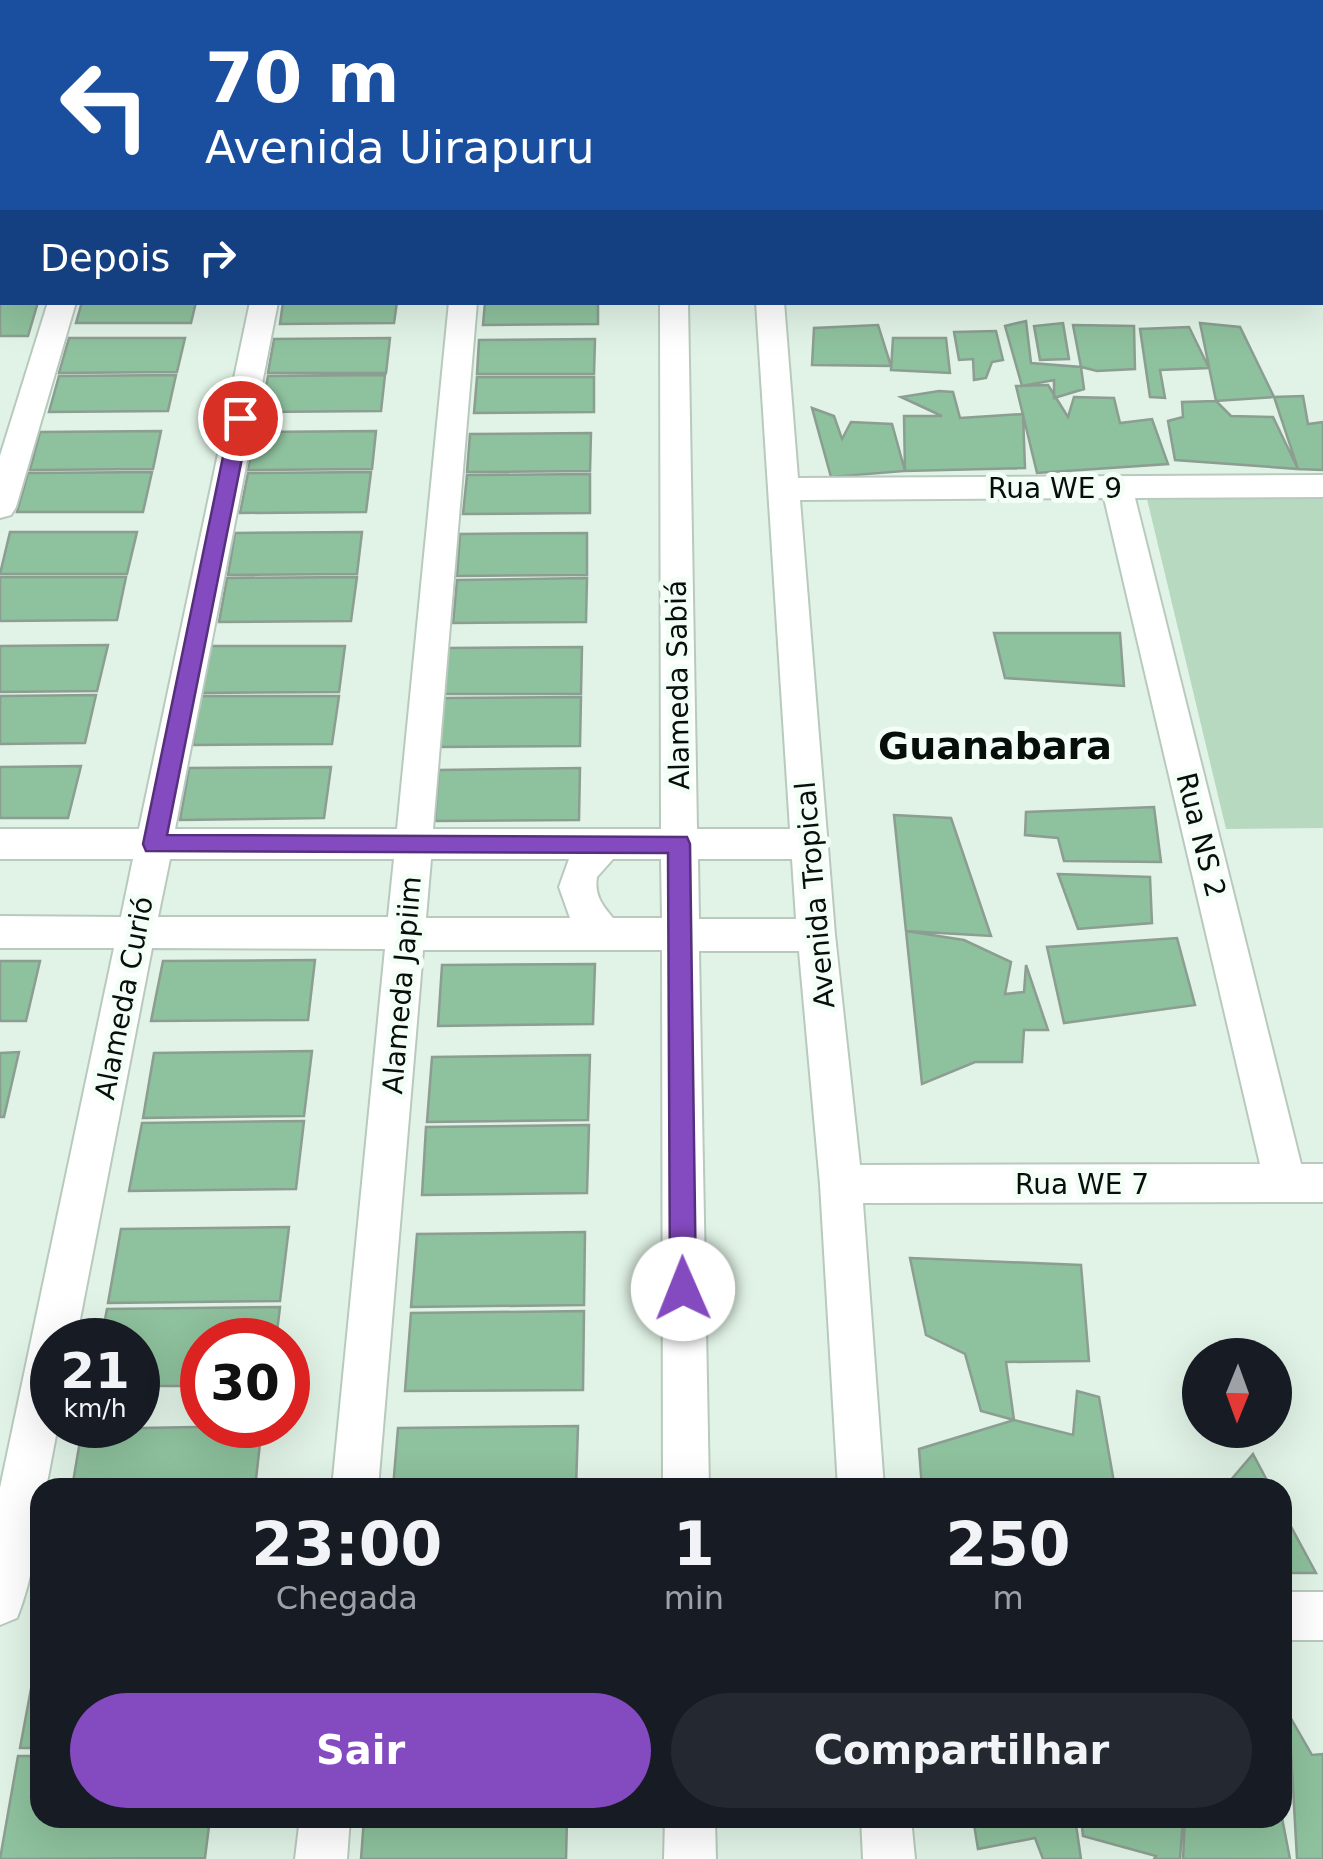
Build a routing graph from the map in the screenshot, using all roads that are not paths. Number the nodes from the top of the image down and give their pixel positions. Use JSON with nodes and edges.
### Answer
{"nodes":[{"id":1,"x":61,"y":305,"type":"edge"},
{"id":2,"x":263,"y":305,"type":"edge"},
{"id":3,"x":463,"y":305,"type":"edge"},
{"id":4,"x":674,"y":305,"type":"edge"},
{"id":5,"x":770,"y":305,"type":"edge"},
{"id":6,"x":1323,"y":486,"type":"edge"},
{"id":7,"x":1117,"y":488,"type":"junction"},
{"id":8,"x":786,"y":490,"type":"junction"},
{"id":9,"x":0,"y":507,"type":"edge"},
{"id":10,"x":0,"y":844,"type":"edge"},
{"id":11,"x":154,"y":844,"type":"junction"},
{"id":12,"x":415,"y":844,"type":"junction"},
{"id":13,"x":605,"y":844,"type":"junction"},
{"id":14,"x":679,"y":844,"type":"junction"},
{"id":15,"x":810,"y":844,"type":"junction"},
{"id":16,"x":0,"y":932,"type":"edge"},
{"id":17,"x":138,"y":932,"type":"junction"},
{"id":18,"x":407,"y":932,"type":"junction"},
{"id":19,"x":679,"y":932,"type":"junction"},
{"id":20,"x":603,"y":933,"type":"junction"},
{"id":21,"x":816,"y":935,"type":"junction"},
{"id":22,"x":1304,"y":1183,"type":"edge"},
{"id":23,"x":841,"y":1184,"type":"junction"},
{"id":24,"x":58,"y":1318,"type":"edge"},
{"id":25,"x":31,"y":1448,"type":"edge"},
{"id":26,"x":356,"y":1478,"type":"edge"},
{"id":27,"x":686,"y":1478,"type":"edge"},
{"id":28,"x":861,"y":1478,"type":"edge"},
{"id":29,"x":0,"y":1600,"type":"edge"},
{"id":30,"x":1292,"y":1616,"type":"edge"},
{"id":31,"x":1323,"y":1616,"type":"edge"},
{"id":32,"x":323,"y":1828,"type":"edge"},
{"id":33,"x":690,"y":1828,"type":"edge"},
{"id":34,"x":887,"y":1828,"type":"edge"},
{"id":35,"x":321,"y":1859,"type":"edge"},
{"id":36,"x":690,"y":1859,"type":"edge"},
{"id":37,"x":889,"y":1859,"type":"edge"}],
"edges":[{"from":1,"to":9,"type":"street"},
{"from":2,"to":11,"type":"street","name":"Alameda Curió"},
{"from":3,"to":12,"type":"street","name":"Alameda Japiim"},
{"from":4,"to":14,"type":"street","name":"Alameda Sabiá"},
{"from":5,"to":8,"type":"street","name":"Avenida Tropical"},
{"from":6,"to":7,"type":"street","name":"Rua WE 9"},
{"from":7,"to":8,"type":"street","name":"Rua WE 9"},
{"from":7,"to":22,"type":"street","name":"Rua NS 2"},
{"from":8,"to":15,"type":"street","name":"Avenida Tropical"},
{"from":10,"to":11,"type":"street"},
{"from":11,"to":12,"type":"street"},
{"from":11,"to":17,"type":"street","name":"Alameda Curió"},
{"from":12,"to":13,"type":"street"},
{"from":12,"to":18,"type":"street","name":"Alameda Japiim"},
{"from":13,"to":14,"type":"street"},
{"from":13,"to":20,"type":"street"},
{"from":14,"to":15,"type":"street"},
{"from":14,"to":19,"type":"street","name":"Alameda Sabiá"},
{"from":15,"to":21,"type":"street","name":"Avenida Tropical"},
{"from":16,"to":17,"type":"street"},
{"from":17,"to":18,"type":"street"},
{"from":17,"to":24,"type":"street","name":"Alameda Curió"},
{"from":18,"to":20,"type":"street"},
{"from":18,"to":26,"type":"street","name":"Alameda Japiim"},
{"from":19,"to":20,"type":"street"},
{"from":19,"to":21,"type":"street"},
{"from":19,"to":27,"type":"street","name":"Alameda Sabiá"},
{"from":21,"to":23,"type":"street","name":"Avenida Tropical"},
{"from":22,"to":23,"type":"street","name":"Rua WE 7"},
{"from":23,"to":28,"type":"street","name":"Avenida Tropical"},
{"from":25,"to":29,"type":"street","name":"Alameda Curió"},
{"from":30,"to":31,"type":"street"},
{"from":32,"to":35,"type":"street"},
{"from":33,"to":36,"type":"street"},
{"from":34,"to":37,"type":"street"}]}
